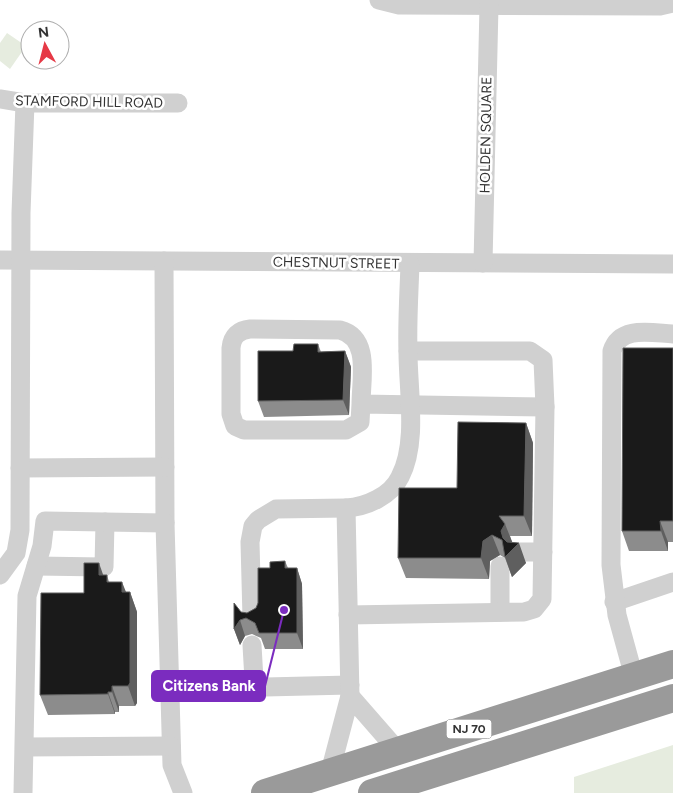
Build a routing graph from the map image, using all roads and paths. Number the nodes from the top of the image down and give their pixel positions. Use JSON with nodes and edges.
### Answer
{"nodes":[{"id":1,"x":379,"y":0,"type":"edge"},
{"id":2,"x":673,"y":3,"type":"edge"},
{"id":3,"x":489,"y":6,"type":"junction"},
{"id":4,"x":0,"y":99,"type":"edge"},
{"id":5,"x":25,"y":103,"type":"junction"},
{"id":6,"x":178,"y":103,"type":"dead end"},
{"id":7,"x":0,"y":260,"type":"edge"},
{"id":8,"x":20,"y":260,"type":"junction"},
{"id":9,"x":164,"y":261,"type":"junction"},
{"id":10,"x":483,"y":263,"type":"junction"},
{"id":11,"x":410,"y":264,"type":"junction"},
{"id":12,"x":673,"y":264,"type":"edge"},
{"id":13,"x":673,"y":334,"type":"edge"},
{"id":14,"x":408,"y":351,"type":"junction"},
{"id":15,"x":362,"y":404,"type":"junction"},
{"id":16,"x":410,"y":406,"type":"junction"},
{"id":17,"x":545,"y":407,"type":"junction"},
{"id":18,"x":165,"y":467,"type":"junction"},
{"id":19,"x":20,"y":468,"type":"junction"},
{"id":20,"x":346,"y":508,"type":"junction"},
{"id":21,"x":105,"y":522,"type":"junction"},
{"id":22,"x":165,"y":523,"type":"junction"},
{"id":23,"x":9,"y":549,"type":"edge"},
{"id":24,"x":520,"y":552,"type":"edge"},
{"id":25,"x":542,"y":552,"type":"junction"},
{"id":26,"x":36,"y":566,"type":"junction"},
{"id":27,"x":500,"y":566,"type":"dead end"},
{"id":28,"x":0,"y":575,"type":"edge"},
{"id":29,"x":673,"y":582,"type":"edge"},
{"id":30,"x":614,"y":602,"type":"junction"},
{"id":31,"x":500,"y":612,"type":"junction"},
{"id":32,"x":348,"y":614,"type":"junction"},
{"id":33,"x":252,"y":618,"type":"edge"},
{"id":34,"x":252,"y":645,"type":"dead end"},
{"id":35,"x":673,"y":664,"type":"edge"},
{"id":36,"x":634,"y":676,"type":"junction"},
{"id":37,"x":350,"y":690,"type":"junction"},
{"id":38,"x":673,"y":698,"type":"edge"},
{"id":39,"x":171,"y":746,"type":"junction"},
{"id":40,"x":25,"y":748,"type":"junction"},
{"id":41,"x":398,"y":751,"type":"junction"},
{"id":42,"x":330,"y":772,"type":"junction"},
{"id":43,"x":23,"y":793,"type":"edge"},
{"id":44,"x":183,"y":793,"type":"edge"},
{"id":45,"x":265,"y":793,"type":"edge"},
{"id":46,"x":372,"y":793,"type":"edge"}],
"edges":[{"from":1,"to":3,"type":"street"},
{"from":2,"to":3,"type":"street"},
{"from":3,"to":10,"type":"street","name":"HOLDEN SQUARE"},
{"from":4,"to":5,"type":"street","name":"STAMFORD HILL ROAD"},
{"from":5,"to":6,"type":"street","name":"STAMFORD HILL ROAD"},
{"from":5,"to":8,"type":"street"},
{"from":7,"to":8,"type":"street","name":"CHESTNUT STREET"},
{"from":8,"to":9,"type":"street","name":"CHESTNUT STREET"},
{"from":8,"to":19,"type":"street"},
{"from":9,"to":11,"type":"street","name":"CHESTNUT STREET"},
{"from":9,"to":18,"type":"street"},
{"from":10,"to":11,"type":"street","name":"CHESTNUT STREET"},
{"from":10,"to":12,"type":"street","name":"CHESTNUT STREET"},
{"from":11,"to":14,"type":"street"},
{"from":13,"to":30,"type":"street"},
{"from":14,"to":16,"type":"street"},
{"from":14,"to":17,"type":"street"},
{"from":15,"to":15,"type":"street"},
{"from":15,"to":16,"type":"street"},
{"from":16,"to":17,"type":"street"},
{"from":16,"to":20,"type":"street"},
{"from":17,"to":25,"type":"street"},
{"from":18,"to":19,"type":"street"},
{"from":18,"to":22,"type":"street"},
{"from":19,"to":23,"type":"street"},
{"from":20,"to":32,"type":"street"},
{"from":20,"to":33,"type":"street"},
{"from":21,"to":22,"type":"street"},
{"from":21,"to":26,"type":"street"},
{"from":21,"to":26,"type":"street"},
{"from":22,"to":39,"type":"street"},
{"from":23,"to":28,"type":"street"},
{"from":24,"to":25,"type":"street"},
{"from":25,"to":31,"type":"street"},
{"from":26,"to":40,"type":"street"},
{"from":27,"to":31,"type":"street"},
{"from":29,"to":30,"type":"street"},
{"from":30,"to":36,"type":"street"},
{"from":31,"to":32,"type":"street"},
{"from":32,"to":37,"type":"street"},
{"from":34,"to":37,"type":"street"},
{"from":35,"to":36,"type":"highway","number":"NJ 70"},
{"from":36,"to":41,"type":"highway","number":"NJ 70"},
{"from":37,"to":41,"type":"street"},
{"from":37,"to":42,"type":"street"},
{"from":38,"to":46,"type":"highway","number":"NJ 70"},
{"from":39,"to":40,"type":"street"},
{"from":39,"to":44,"type":"street"},
{"from":40,"to":43,"type":"street"},
{"from":41,"to":42,"type":"highway","number":"NJ 70"},
{"from":42,"to":45,"type":"highway","number":"NJ 70"}]}
